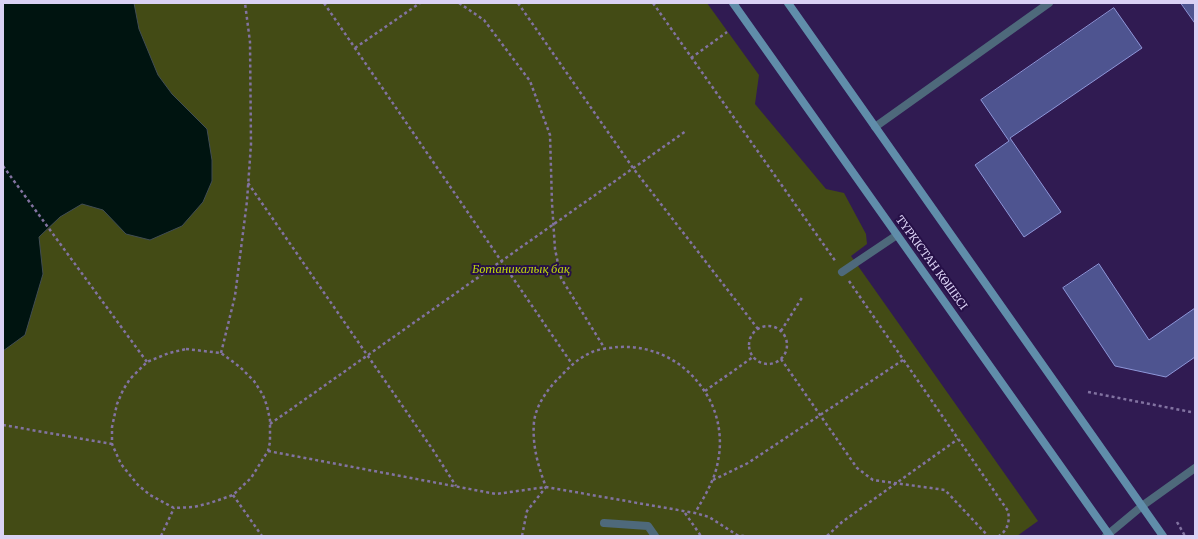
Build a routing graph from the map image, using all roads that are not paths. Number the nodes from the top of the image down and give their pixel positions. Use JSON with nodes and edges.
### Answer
{"nodes":[{"id":1,"x":733,"y":3,"type":"edge"},
{"id":2,"x":788,"y":3,"type":"edge"},
{"id":3,"x":1049,"y":3,"type":"edge"},
{"id":4,"x":875,"y":127,"type":"junction"},
{"id":5,"x":897,"y":235,"type":"junction"},
{"id":6,"x":842,"y":272,"type":"road end"},
{"id":7,"x":1195,"y":468,"type":"edge"},
{"id":8,"x":1142,"y":506,"type":"junction"},
{"id":9,"x":604,"y":523,"type":"dead end"},
{"id":10,"x":1108,"y":535,"type":"edge"},
{"id":11,"x":655,"y":536,"type":"edge"},
{"id":12,"x":1163,"y":536,"type":"edge"}],
"edges":[{"from":1,"to":5,"type":"main road","name":"ТҮРКІСТАН КӨШЕСІ"},
{"from":2,"to":4,"type":"main road"},
{"from":3,"to":4,"type":"street"},
{"from":4,"to":8,"type":"main road"},
{"from":5,"to":6,"type":"street"},
{"from":5,"to":10,"type":"main road","name":"ТҮРКІСТАН КӨШЕСІ"},
{"from":7,"to":8,"type":"street"},
{"from":8,"to":10,"type":"street"},
{"from":8,"to":12,"type":"main road"},
{"from":9,"to":11,"type":"street"}]}
